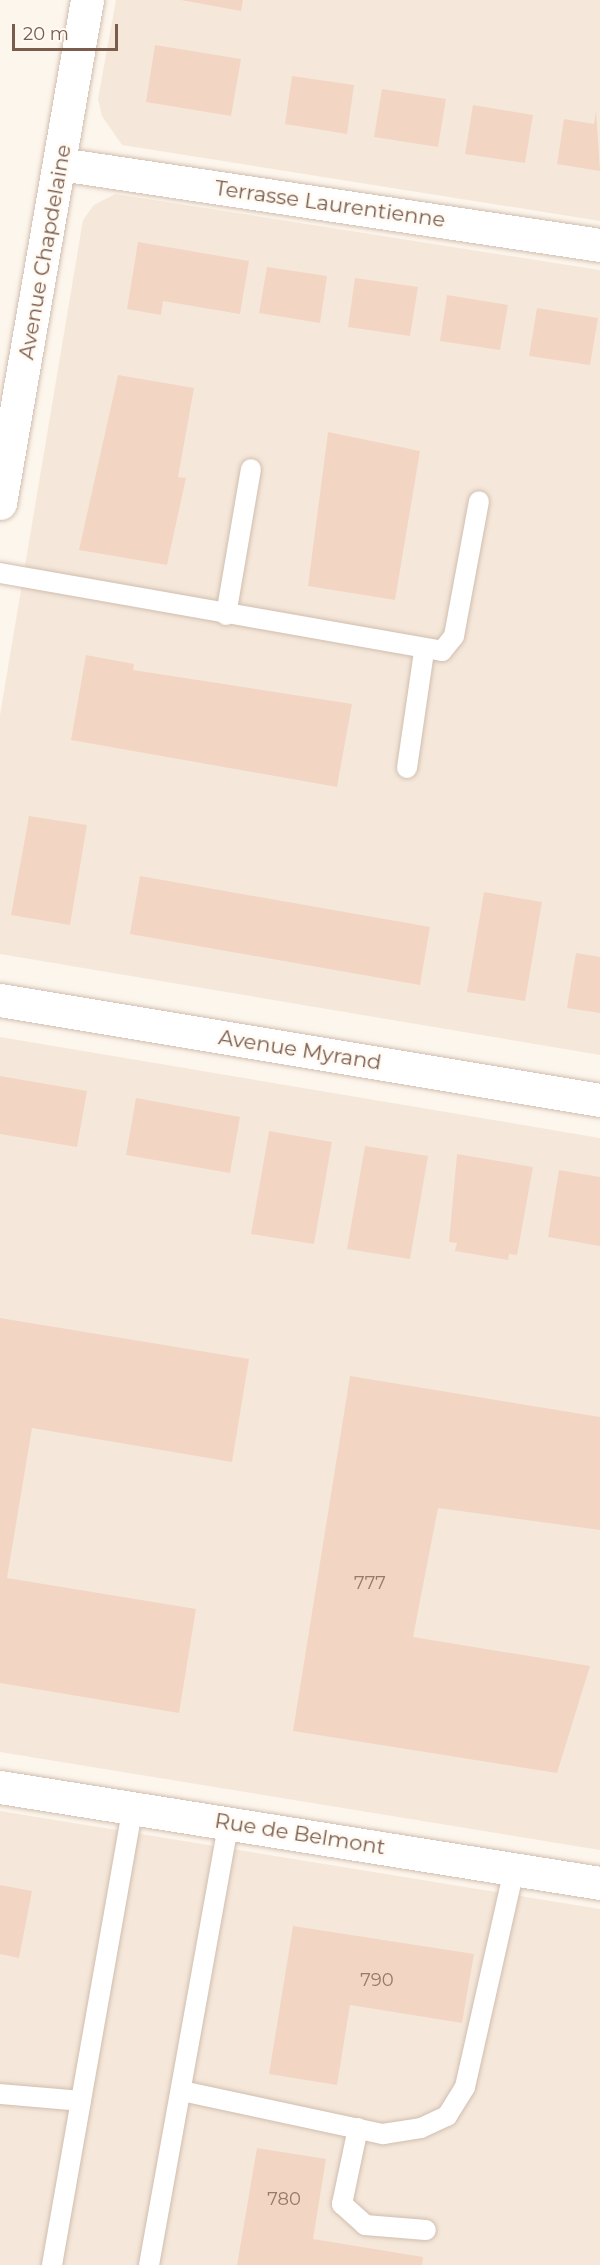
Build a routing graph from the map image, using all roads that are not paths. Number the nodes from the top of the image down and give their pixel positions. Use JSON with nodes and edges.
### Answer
{"nodes":[{"id":1,"x":87,"y":0,"type":"edge"},
{"id":2,"x":60,"y":164,"type":"junction"},
{"id":3,"x":600,"y":245,"type":"edge"},
{"id":4,"x":251,"y":469,"type":"dead end"},
{"id":5,"x":479,"y":501,"type":"dead end"},
{"id":6,"x":0,"y":503,"type":"edge"},
{"id":7,"x":0,"y":573,"type":"edge"},
{"id":8,"x":226,"y":615,"type":"junction"},
{"id":9,"x":424,"y":651,"type":"junction"},
{"id":10,"x":407,"y":768,"type":"dead end"},
{"id":11,"x":0,"y":1000,"type":"edge"},
{"id":12,"x":600,"y":1100,"type":"edge"},
{"id":13,"x":0,"y":1786,"type":"edge"},
{"id":14,"x":133,"y":1806,"type":"junction"},
{"id":15,"x":229,"y":1822,"type":"junction"},
{"id":16,"x":514,"y":1869,"type":"junction"},
{"id":17,"x":600,"y":1882,"type":"edge"},
{"id":18,"x":182,"y":2091,"type":"junction"},
{"id":19,"x":0,"y":2094,"type":"edge"},
{"id":20,"x":81,"y":2102,"type":"junction"},
{"id":21,"x":357,"y":2128,"type":"junction"},
{"id":22,"x":426,"y":2230,"type":"dead end"},
{"id":23,"x":52,"y":2265,"type":"edge"},
{"id":24,"x":149,"y":2265,"type":"edge"}],
"edges":[{"from":1,"to":2,"type":"street","name":"Avenue Chapdelaine"},
{"from":2,"to":3,"type":"street","name":"Terrasse Laurentienne"},
{"from":2,"to":6,"type":"street","name":"Avenue Chapdelaine"},
{"from":4,"to":8,"type":"lane"},
{"from":5,"to":9,"type":"lane"},
{"from":7,"to":8,"type":"lane"},
{"from":8,"to":9,"type":"lane"},
{"from":9,"to":10,"type":"lane"},
{"from":11,"to":12,"type":"street","name":"Avenue Myrand"},
{"from":13,"to":14,"type":"street","name":"Rue de Belmont"},
{"from":14,"to":15,"type":"street","name":"Rue de Belmont"},
{"from":14,"to":20,"type":"lane"},
{"from":15,"to":16,"type":"street","name":"Rue de Belmont"},
{"from":15,"to":18,"type":"lane"},
{"from":16,"to":17,"type":"street","name":"Rue de Belmont"},
{"from":16,"to":21,"type":"lane"},
{"from":18,"to":21,"type":"lane"},
{"from":18,"to":24,"type":"lane"},
{"from":19,"to":20,"type":"lane"},
{"from":20,"to":23,"type":"lane"},
{"from":21,"to":22,"type":"lane"}]}
